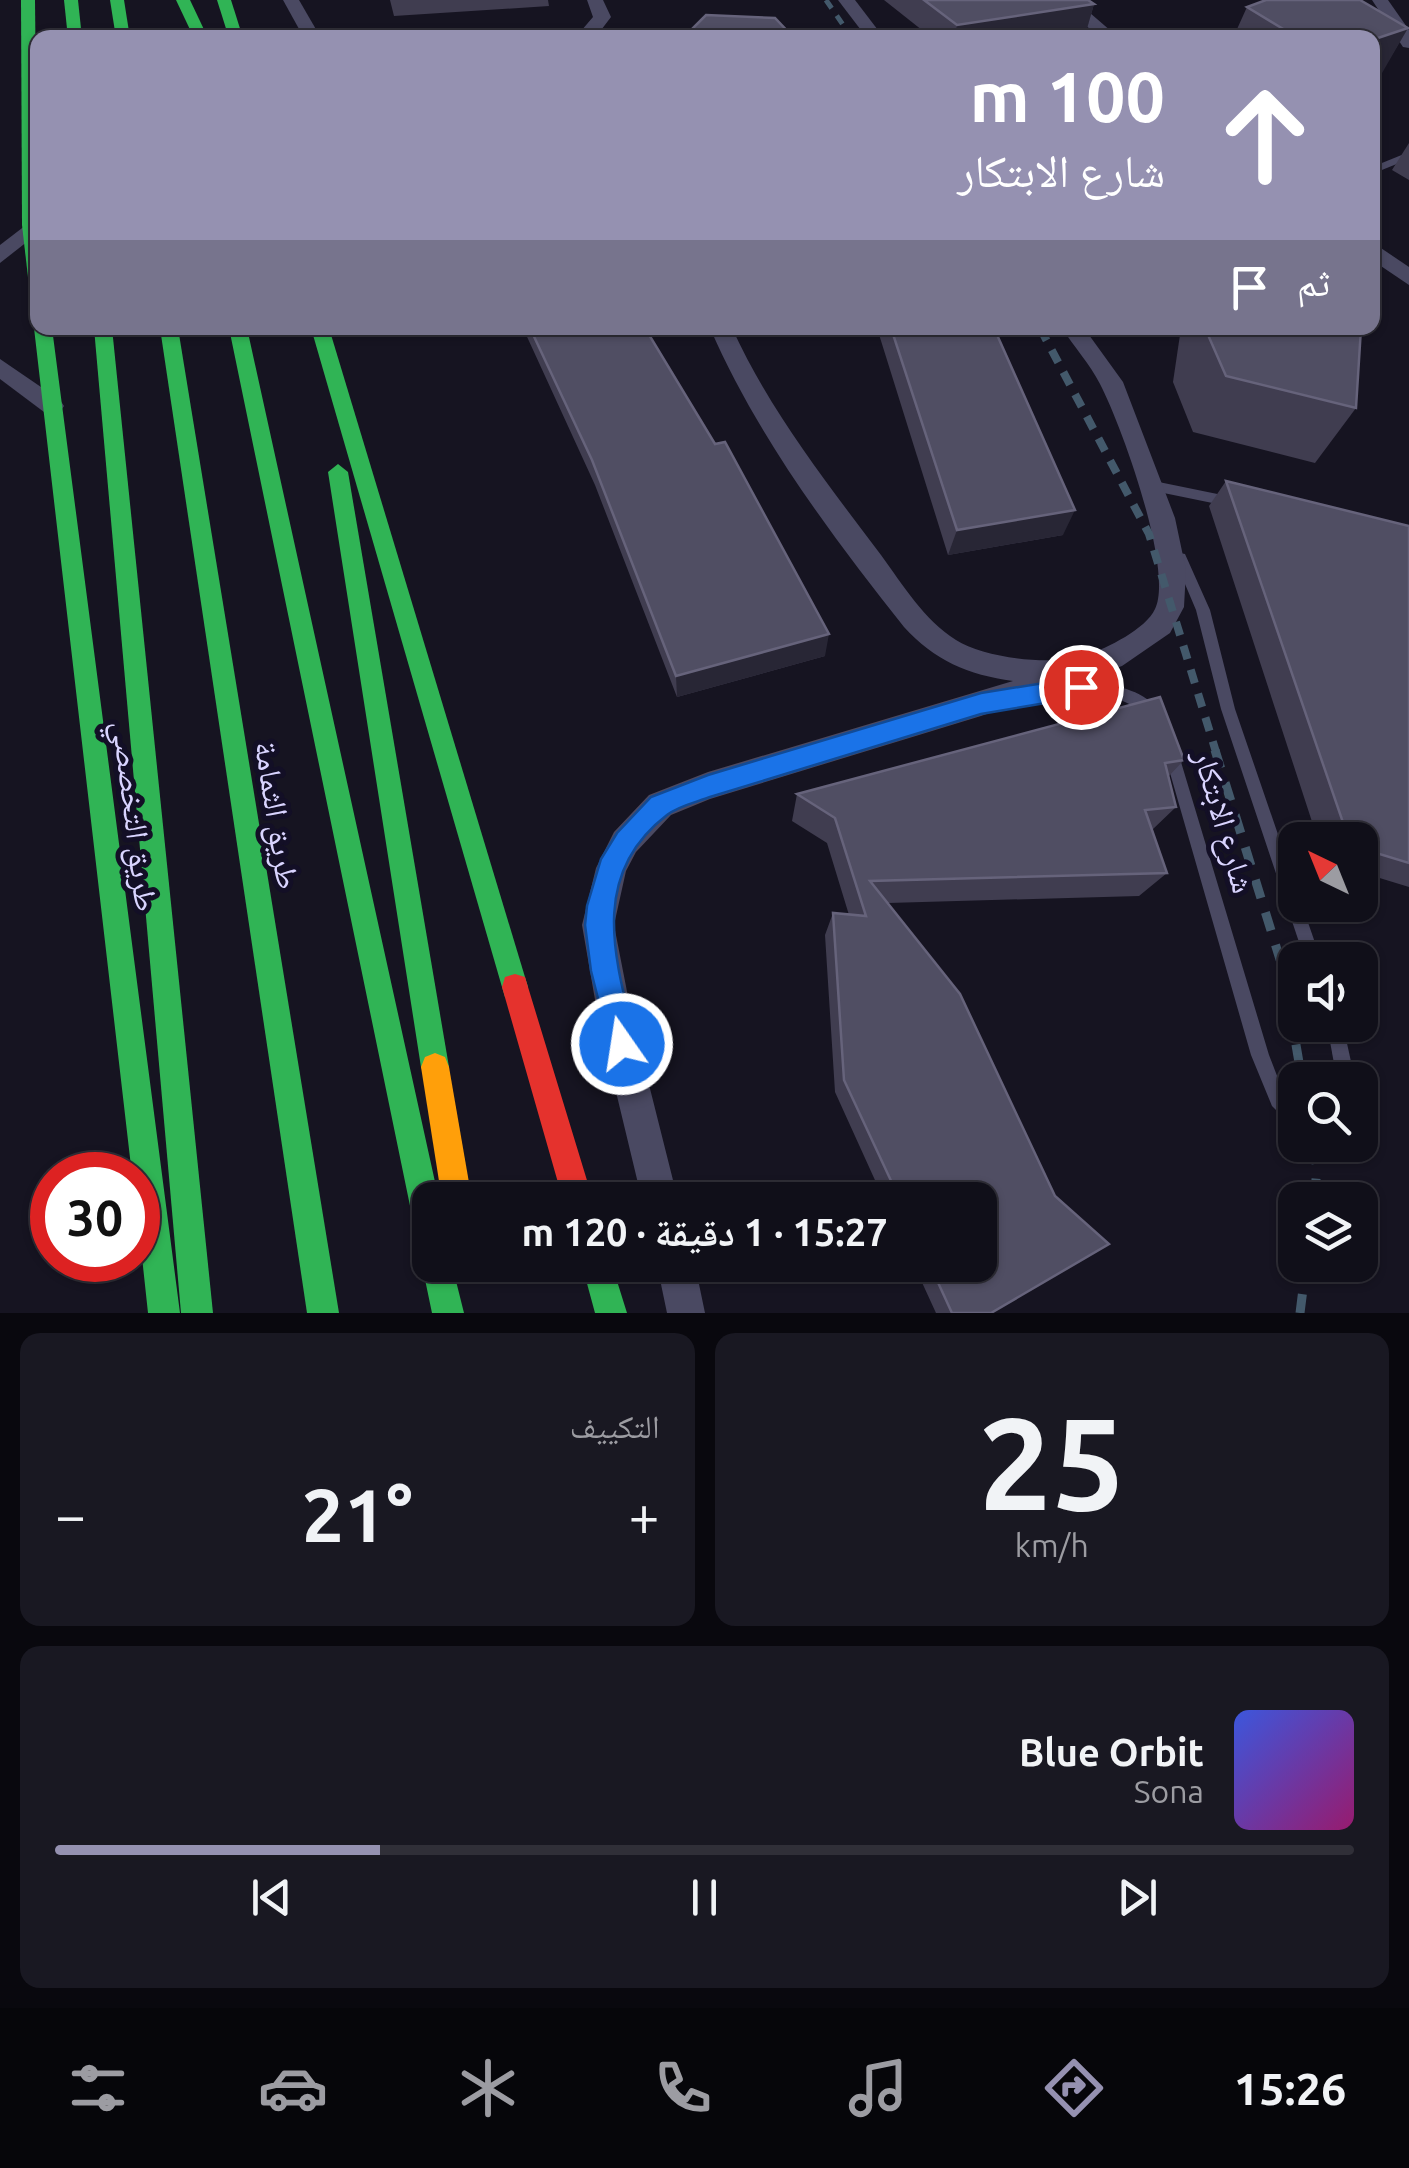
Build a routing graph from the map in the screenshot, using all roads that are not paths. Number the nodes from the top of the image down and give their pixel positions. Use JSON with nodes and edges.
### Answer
{"nodes":[{"id":1,"x":28,"y":0,"type":"edge"},
{"id":2,"x":71,"y":0,"type":"edge"},
{"id":3,"x":98,"y":0,"type":"edge"},
{"id":4,"x":116,"y":0,"type":"edge"},
{"id":5,"x":168,"y":0,"type":"edge"},
{"id":6,"x":183,"y":0,"type":"edge"},
{"id":7,"x":224,"y":0,"type":"edge"},
{"id":8,"x":243,"y":0,"type":"edge"},
{"id":9,"x":291,"y":0,"type":"edge"},
{"id":10,"x":595,"y":0,"type":"edge"},
{"id":11,"x":846,"y":0,"type":"edge"},
{"id":12,"x":1065,"y":0,"type":"edge"},
{"id":13,"x":1380,"y":0,"type":"edge"},
{"id":14,"x":74,"y":30,"type":"edge"},
{"id":15,"x":98,"y":30,"type":"edge"},
{"id":16,"x":122,"y":30,"type":"edge"},
{"id":17,"x":174,"y":30,"type":"edge"},
{"id":18,"x":197,"y":30,"type":"edge"},
{"id":19,"x":233,"y":30,"type":"edge"},
{"id":20,"x":247,"y":30,"type":"edge"},
{"id":21,"x":308,"y":30,"type":"edge"},
{"id":22,"x":596,"y":30,"type":"edge"},
{"id":23,"x":870,"y":30,"type":"edge"},
{"id":24,"x":1101,"y":30,"type":"edge"},
{"id":25,"x":1409,"y":43,"type":"edge"},
{"id":26,"x":1409,"y":154,"type":"edge"},
{"id":27,"x":1380,"y":167,"type":"edge"},
{"id":28,"x":30,"y":229,"type":"joint"},
{"id":29,"x":1380,"y":255,"type":"edge"},
{"id":30,"x":0,"y":256,"type":"edge"},
{"id":31,"x":1409,"y":278,"type":"edge"},
{"id":32,"x":44,"y":335,"type":"edge"},
{"id":33,"x":104,"y":335,"type":"edge"},
{"id":34,"x":171,"y":335,"type":"edge"},
{"id":35,"x":239,"y":335,"type":"edge"},
{"id":36,"x":318,"y":335,"type":"edge"},
{"id":37,"x":319,"y":335,"type":"edge"},
{"id":38,"x":723,"y":335,"type":"edge"},
{"id":39,"x":1079,"y":335,"type":"edge"},
{"id":40,"x":0,"y":367,"type":"edge"},
{"id":41,"x":52,"y":406,"type":"junction"},
{"id":42,"x":1150,"y":484,"type":"junction"},
{"id":43,"x":1242,"y":504,"type":"edge"},
{"id":44,"x":1162,"y":518,"type":"junction"},
{"id":45,"x":1076,"y":670,"type":"junction"},
{"id":46,"x":981,"y":704,"type":"junction"},
{"id":47,"x":1161,"y":718,"type":"edge"},
{"id":48,"x":1166,"y":737,"type":"edge"},
{"id":49,"x":1307,"y":942,"type":"edge"},
{"id":50,"x":1278,"y":1100,"type":"edge"},
{"id":51,"x":420,"y":1182,"type":"edge"},
{"id":52,"x":454,"y":1182,"type":"edge"},
{"id":53,"x":573,"y":1182,"type":"edge"},
{"id":54,"x":656,"y":1182,"type":"edge"},
{"id":55,"x":442,"y":1282,"type":"edge"},
{"id":56,"x":602,"y":1282,"type":"edge"},
{"id":57,"x":680,"y":1282,"type":"edge"},
{"id":58,"x":164,"y":1313,"type":"edge"},
{"id":59,"x":197,"y":1313,"type":"edge"},
{"id":60,"x":323,"y":1313,"type":"edge"},
{"id":61,"x":448,"y":1313,"type":"edge"},
{"id":62,"x":611,"y":1313,"type":"edge"},
{"id":63,"x":686,"y":1313,"type":"edge"}],
"edges":[{"from":1,"to":28,"type":"main road"},
{"from":2,"to":14,"type":"main road"},
{"from":3,"to":15,"type":"main road"},
{"from":4,"to":16,"type":"main road"},
{"from":5,"to":17,"type":"main road"},
{"from":6,"to":18,"type":"main road"},
{"from":7,"to":19,"type":"main road"},
{"from":8,"to":20,"type":"main road"},
{"from":9,"to":21,"type":"street"},
{"from":10,"to":22,"type":"street"},
{"from":11,"to":23,"type":"street"},
{"from":12,"to":24,"type":"street"},
{"from":13,"to":25,"type":"street"},
{"from":26,"to":27,"type":"lane"},
{"from":28,"to":30,"type":"street"},
{"from":29,"to":31,"type":"street"},
{"from":32,"to":41,"type":"main road","name":"طريق التخصصي"},
{"from":33,"to":59,"type":"main road"},
{"from":34,"to":60,"type":"main road","name":"طريق الثمامة"},
{"from":35,"to":51,"type":"main road","name":"طريق الثمامة"},
{"from":36,"to":52,"type":"main road"},
{"from":37,"to":53,"type":"main road"},
{"from":38,"to":45,"type":"street"},
{"from":39,"to":42,"type":"street"},
{"from":40,"to":41,"type":"street"},
{"from":41,"to":58,"type":"main road","name":"طريق التخصصي"},
{"from":42,"to":43,"type":"lane"},
{"from":42,"to":44,"type":"street"},
{"from":44,"to":45,"type":"street"},
{"from":44,"to":49,"type":"lane","name":"شارع الابتكار"},
{"from":45,"to":46,"type":"street"},
{"from":46,"to":47,"type":"lane","name":"شارع الابتكار"},
{"from":46,"to":54,"type":"street"},
{"from":48,"to":50,"type":"lane","name":"شارع الابتكار"},
{"from":55,"to":61,"type":"main road"},
{"from":56,"to":62,"type":"main road"},
{"from":57,"to":63,"type":"street"}]}
